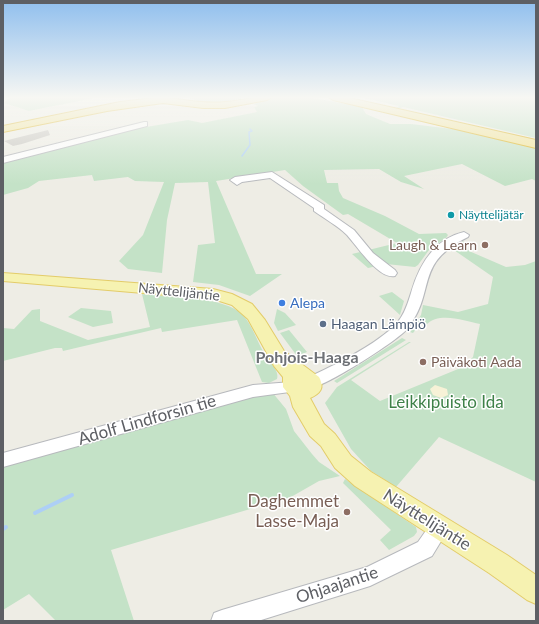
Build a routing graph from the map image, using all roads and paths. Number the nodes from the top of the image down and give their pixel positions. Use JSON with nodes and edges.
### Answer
{"nodes":[{"id":1,"x":17,"y":126,"type":"edge"},
{"id":2,"x":136,"y":126,"type":"edge"},
{"id":3,"x":459,"y":126,"type":"edge"},
{"id":4,"x":472,"y":126,"type":"edge"},
{"id":5,"x":3,"y":129,"type":"edge"},
{"id":6,"x":536,"y":141,"type":"edge"},
{"id":7,"x":536,"y":144,"type":"edge"},
{"id":8,"x":3,"y":160,"type":"edge"},
{"id":9,"x":237,"y":182,"type":"dead end"},
{"id":10,"x":464,"y":235,"type":"dead end"},
{"id":11,"x":3,"y":273,"type":"edge"},
{"id":12,"x":391,"y":273,"type":"dead end"},
{"id":13,"x":3,"y":277,"type":"edge"},
{"id":14,"x":75,"y":282,"type":"junction"},
{"id":15,"x":302,"y":385,"type":"junction"},
{"id":16,"x":3,"y":460,"type":"edge"},
{"id":17,"x":439,"y":528,"type":"junction"},
{"id":18,"x":536,"y":591,"type":"edge"},
{"id":19,"x":222,"y":621,"type":"edge"}],
"edges":[{"from":1,"to":5,"type":"highway"},
{"from":2,"to":8,"type":"street"},
{"from":3,"to":7,"type":"highway"},
{"from":4,"to":6,"type":"highway"},
{"from":9,"to":12,"type":"street"},
{"from":10,"to":15,"type":"street"},
{"from":11,"to":14,"type":"main road","name":"Näyttelijäntie"},
{"from":13,"to":14,"type":"main road","name":"Näyttelijäntie"},
{"from":14,"to":15,"type":"main road","name":"Näyttelijäntie"},
{"from":15,"to":16,"type":"street","name":"Adolf Lindforsin tie"},
{"from":15,"to":17,"type":"main road","name":"Näyttelijäntie"},
{"from":17,"to":18,"type":"main road","name":"Näyttelijäntie"},
{"from":17,"to":19,"type":"street","name":"Ohjaajantie"}]}
